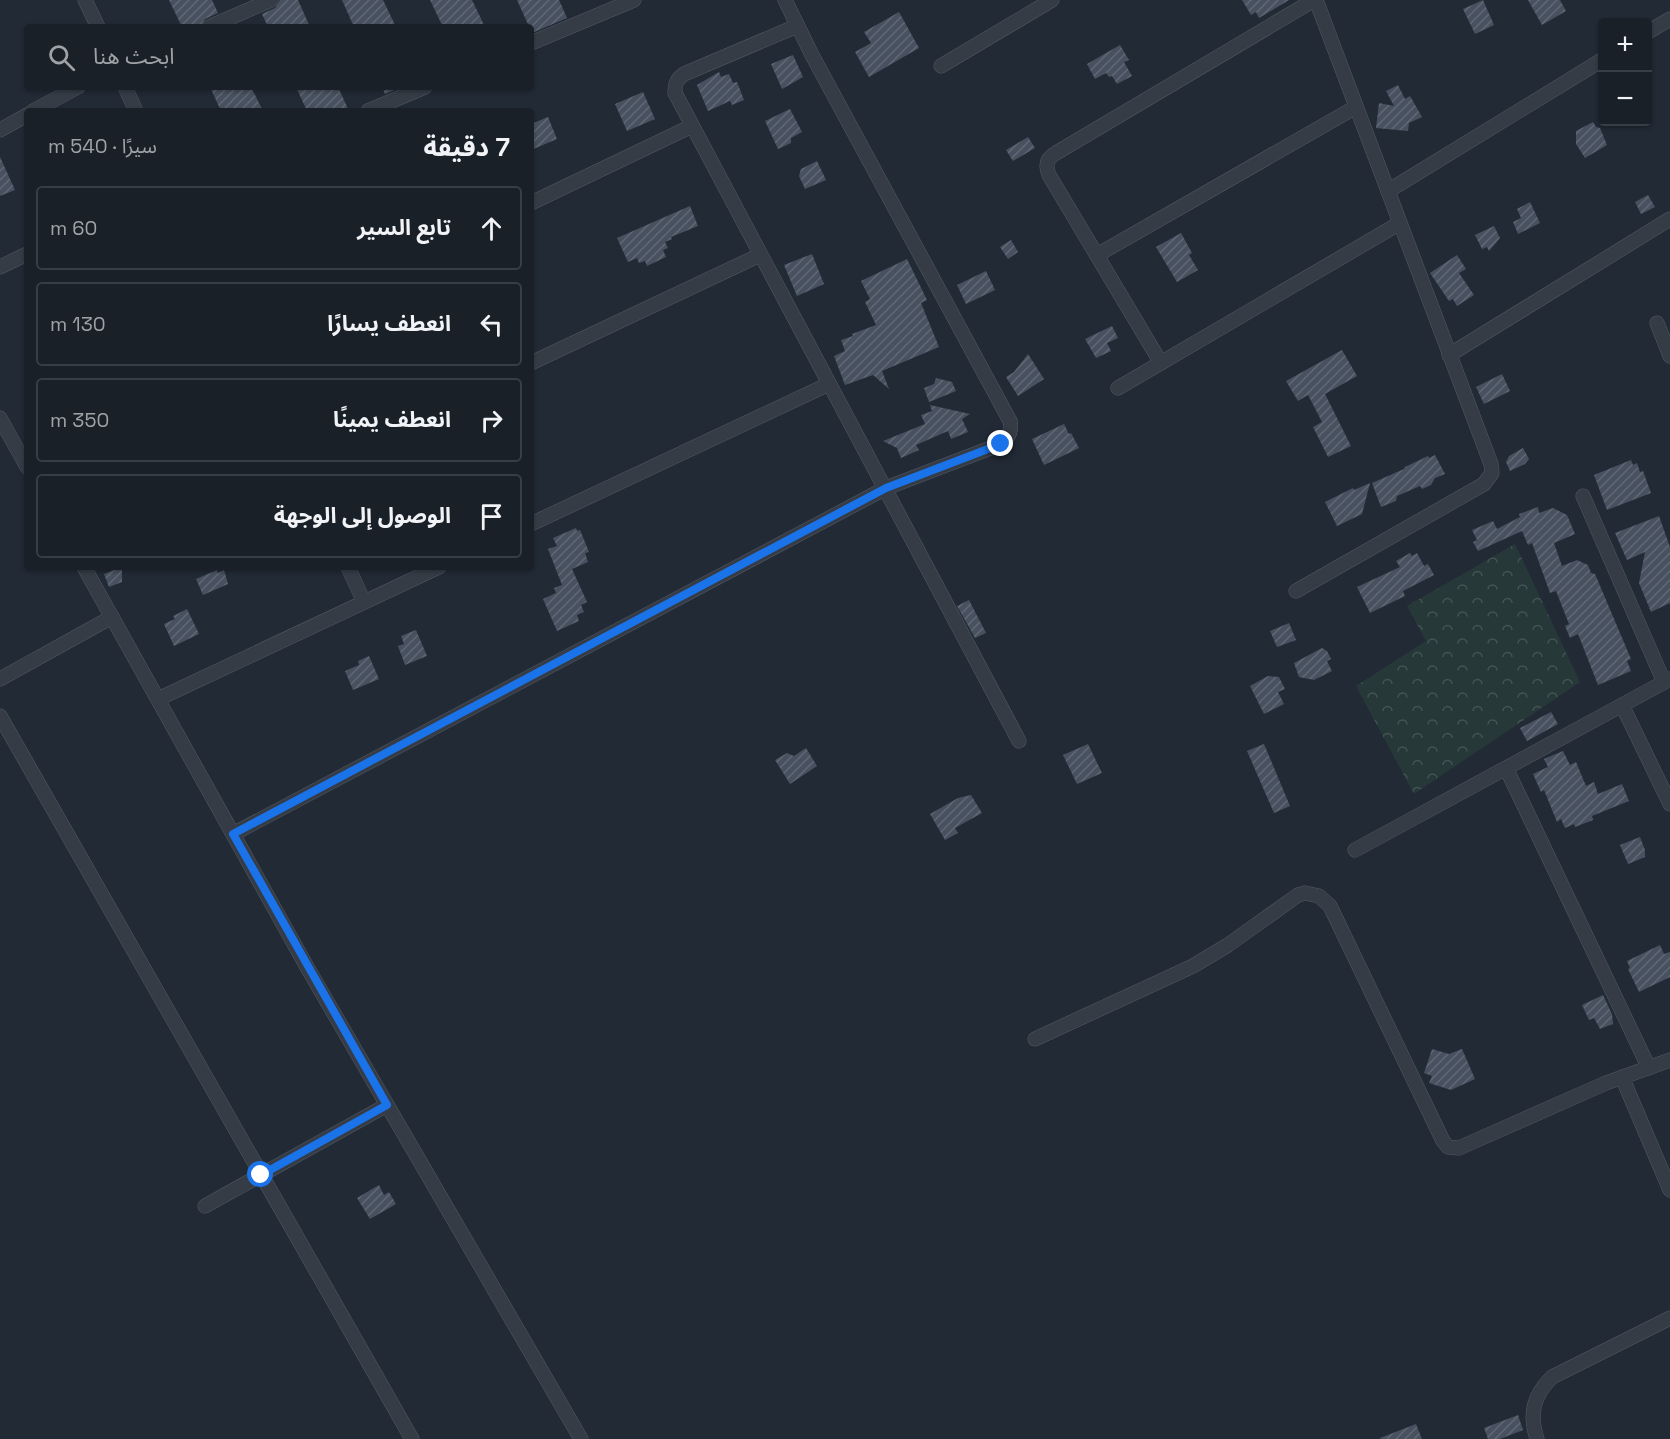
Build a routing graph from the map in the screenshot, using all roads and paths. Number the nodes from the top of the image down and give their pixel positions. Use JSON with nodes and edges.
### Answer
{"nodes":[{"id":1,"x":85,"y":0,"type":"edge"},
{"id":2,"x":271,"y":0,"type":"edge"},
{"id":3,"x":634,"y":0,"type":"edge"},
{"id":4,"x":785,"y":0,"type":"edge"},
{"id":5,"x":1052,"y":0,"type":"edge"},
{"id":6,"x":1315,"y":0,"type":"edge"},
{"id":7,"x":1670,"y":19,"type":"edge"},
{"id":8,"x":97,"y":24,"type":"edge"},
{"id":9,"x":216,"y":24,"type":"edge"},
{"id":10,"x":797,"y":26,"type":"junction"},
{"id":11,"x":1652,"y":29,"type":"edge"},
{"id":12,"x":534,"y":42,"type":"edge"},
{"id":13,"x":1598,"y":62,"type":"edge"},
{"id":14,"x":941,"y":66,"type":"dead end"},
{"id":15,"x":72,"y":90,"type":"edge"},
{"id":16,"x":126,"y":90,"type":"edge"},
{"id":17,"x":418,"y":90,"type":"edge"},
{"id":18,"x":1356,"y":107,"type":"junction"},
{"id":19,"x":39,"y":108,"type":"edge"},
{"id":20,"x":135,"y":108,"type":"edge"},
{"id":21,"x":375,"y":108,"type":"edge"},
{"id":22,"x":24,"y":117,"type":"edge"},
{"id":23,"x":692,"y":126,"type":"junction"},
{"id":24,"x":0,"y":130,"type":"edge"},
{"id":25,"x":1388,"y":191,"type":"junction"},
{"id":26,"x":534,"y":202,"type":"edge"},
{"id":27,"x":1670,"y":219,"type":"edge"},
{"id":28,"x":1400,"y":223,"type":"junction"},
{"id":29,"x":24,"y":255,"type":"edge"},
{"id":30,"x":760,"y":255,"type":"junction"},
{"id":31,"x":1097,"y":255,"type":"junction"},
{"id":32,"x":0,"y":267,"type":"edge"},
{"id":33,"x":1657,"y":323,"type":"dead end"},
{"id":34,"x":1449,"y":354,"type":"junction"},
{"id":35,"x":1670,"y":356,"type":"edge"},
{"id":36,"x":534,"y":362,"type":"edge"},
{"id":37,"x":1161,"y":363,"type":"junction"},
{"id":38,"x":830,"y":384,"type":"junction"},
{"id":39,"x":1118,"y":388,"type":"dead end"},
{"id":40,"x":0,"y":418,"type":"edge"},
{"id":41,"x":21,"y":444,"type":"edge"},
{"id":42,"x":886,"y":488,"type":"junction"},
{"id":43,"x":1583,"y":496,"type":"dead end"},
{"id":44,"x":534,"y":523,"type":"edge"},
{"id":45,"x":89,"y":570,"type":"edge"},
{"id":46,"x":349,"y":570,"type":"edge"},
{"id":47,"x":433,"y":570,"type":"edge"},
{"id":48,"x":1296,"y":591,"type":"dead end"},
{"id":49,"x":364,"y":602,"type":"junction"},
{"id":50,"x":112,"y":617,"type":"junction"},
{"id":51,"x":0,"y":679,"type":"edge"},
{"id":52,"x":1667,"y":681,"type":"edge"},
{"id":53,"x":158,"y":699,"type":"junction"},
{"id":54,"x":1622,"y":705,"type":"junction"},
{"id":55,"x":0,"y":716,"type":"edge"},
{"id":56,"x":1019,"y":741,"type":"dead end"},
{"id":57,"x":1506,"y":768,"type":"junction"},
{"id":58,"x":1670,"y":804,"type":"edge"},
{"id":59,"x":233,"y":834,"type":"junction"},
{"id":60,"x":1355,"y":850,"type":"dead end"},
{"id":61,"x":1035,"y":1040,"type":"dead end"},
{"id":62,"x":1670,"y":1060,"type":"edge"},
{"id":63,"x":1649,"y":1068,"type":"junction"},
{"id":64,"x":1622,"y":1077,"type":"junction"},
{"id":65,"x":387,"y":1105,"type":"junction"},
{"id":66,"x":261,"y":1175,"type":"junction"},
{"id":67,"x":1670,"y":1190,"type":"edge"},
{"id":68,"x":205,"y":1206,"type":"dead end"},
{"id":69,"x":1670,"y":1318,"type":"edge"},
{"id":70,"x":412,"y":1439,"type":"edge"},
{"id":71,"x":581,"y":1439,"type":"edge"},
{"id":72,"x":1537,"y":1439,"type":"edge"}],
"edges":[{"from":1,"to":8,"type":"street"},
{"from":2,"to":9,"type":"street"},
{"from":3,"to":12,"type":"street"},
{"from":4,"to":10,"type":"street"},
{"from":5,"to":14,"type":"street"},
{"from":6,"to":18,"type":"street"},
{"from":6,"to":31,"type":"street"},
{"from":7,"to":11,"type":"street"},
{"from":10,"to":23,"type":"street"},
{"from":10,"to":42,"type":"street"},
{"from":13,"to":25,"type":"street"},
{"from":15,"to":19,"type":"street"},
{"from":16,"to":20,"type":"street"},
{"from":17,"to":21,"type":"street"},
{"from":18,"to":25,"type":"street"},
{"from":18,"to":31,"type":"street"},
{"from":22,"to":24,"type":"street"},
{"from":23,"to":26,"type":"street"},
{"from":23,"to":30,"type":"street"},
{"from":25,"to":28,"type":"street"},
{"from":27,"to":34,"type":"street"},
{"from":28,"to":34,"type":"street"},
{"from":28,"to":37,"type":"street"},
{"from":29,"to":32,"type":"street"},
{"from":30,"to":36,"type":"street"},
{"from":30,"to":38,"type":"street"},
{"from":31,"to":37,"type":"street"},
{"from":33,"to":35,"type":"street"},
{"from":34,"to":48,"type":"street"},
{"from":37,"to":39,"type":"street"},
{"from":38,"to":42,"type":"street"},
{"from":38,"to":44,"type":"street"},
{"from":40,"to":41,"type":"street"},
{"from":42,"to":56,"type":"street"},
{"from":42,"to":59,"type":"street"},
{"from":43,"to":52,"type":"street"},
{"from":45,"to":50,"type":"street"},
{"from":46,"to":49,"type":"street"},
{"from":47,"to":49,"type":"street"},
{"from":49,"to":53,"type":"street"},
{"from":50,"to":51,"type":"street"},
{"from":50,"to":53,"type":"street"},
{"from":52,"to":54,"type":"street"},
{"from":53,"to":59,"type":"street"},
{"from":54,"to":57,"type":"street"},
{"from":54,"to":58,"type":"street"},
{"from":55,"to":66,"type":"street"},
{"from":57,"to":60,"type":"street"},
{"from":57,"to":63,"type":"street"},
{"from":59,"to":65,"type":"street"},
{"from":61,"to":64,"type":"street"},
{"from":62,"to":63,"type":"street"},
{"from":63,"to":64,"type":"street"},
{"from":64,"to":67,"type":"street"},
{"from":65,"to":66,"type":"street"},
{"from":65,"to":71,"type":"street"},
{"from":66,"to":68,"type":"street"},
{"from":66,"to":70,"type":"street"},
{"from":69,"to":72,"type":"street"}]}
